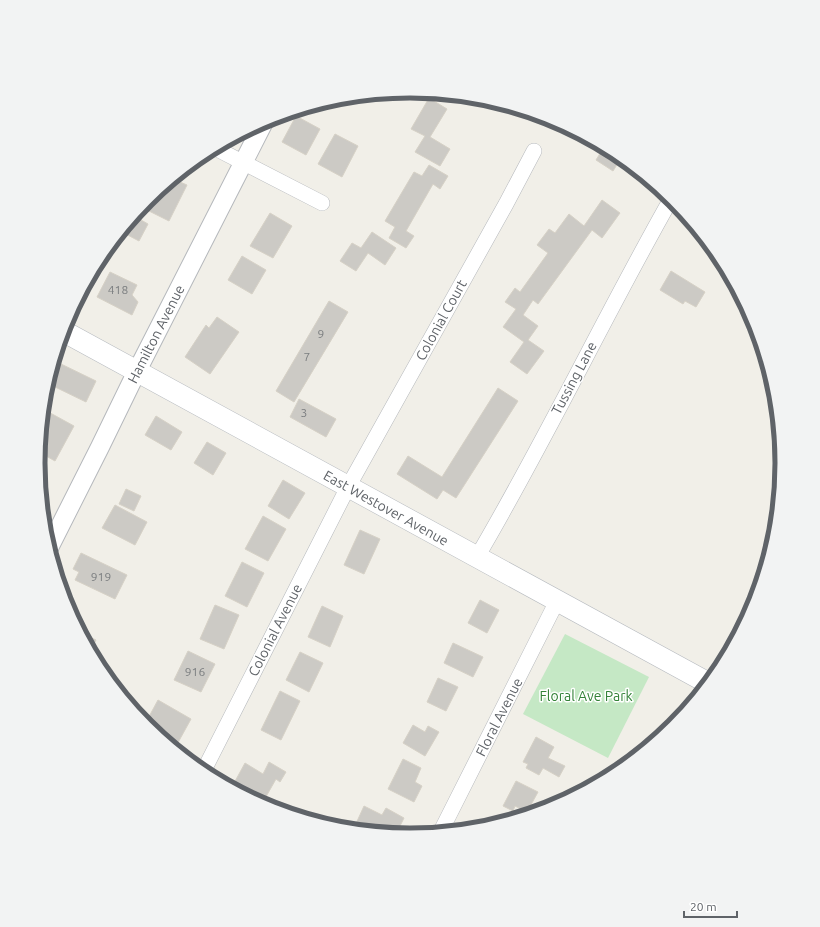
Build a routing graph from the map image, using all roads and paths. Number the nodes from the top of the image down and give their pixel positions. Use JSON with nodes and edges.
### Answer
{"nodes":[{"id":1,"x":259,"y":131,"type":"edge"},
{"id":2,"x":221,"y":151,"type":"edge"},
{"id":3,"x":534,"y":151,"type":"dead end"},
{"id":4,"x":243,"y":163,"type":"junction"},
{"id":5,"x":322,"y":203,"type":"dead end"},
{"id":6,"x":668,"y":205,"type":"edge"},
{"id":7,"x":69,"y":334,"type":"edge"},
{"id":8,"x":137,"y":371,"type":"junction"},
{"id":9,"x":348,"y":487,"type":"junction"},
{"id":10,"x":53,"y":540,"type":"edge"},
{"id":11,"x":476,"y":557,"type":"junction"},
{"id":12,"x":557,"y":601,"type":"junction"},
{"id":13,"x":704,"y":681,"type":"edge"},
{"id":14,"x":206,"y":766,"type":"edge"},
{"id":15,"x":443,"y":827,"type":"edge"}],
"edges":[{"from":1,"to":4,"type":"street","name":"Hamilton Avenue"},
{"from":2,"to":4,"type":"street"},
{"from":3,"to":9,"type":"street","name":"Colonial Court"},
{"from":4,"to":5,"type":"street"},
{"from":4,"to":8,"type":"street","name":"Hamilton Avenue"},
{"from":6,"to":11,"type":"street","name":"Tussing Lane"},
{"from":7,"to":8,"type":"main road","name":"East Westover Avenue"},
{"from":8,"to":9,"type":"main road","name":"East Westover Avenue"},
{"from":8,"to":10,"type":"street","name":"Hamilton Avenue"},
{"from":9,"to":11,"type":"main road","name":"East Westover Avenue"},
{"from":9,"to":14,"type":"street","name":"Colonial Avenue"},
{"from":11,"to":12,"type":"main road","name":"East Westover Avenue"},
{"from":12,"to":13,"type":"main road","name":"East Westover Avenue"},
{"from":12,"to":15,"type":"street","name":"Floral Avenue"}]}
